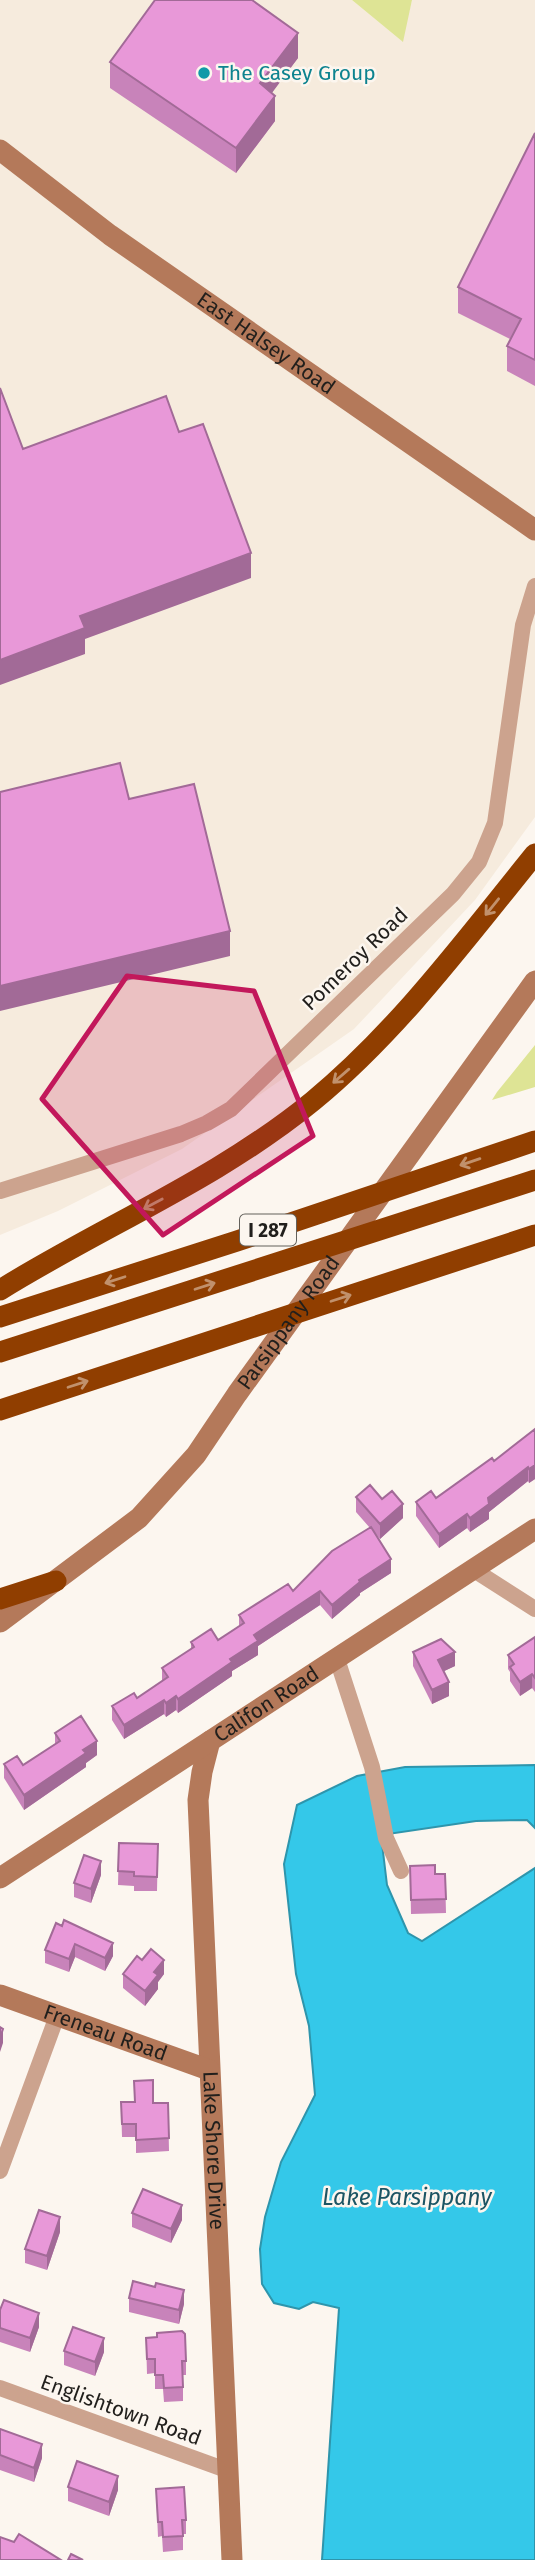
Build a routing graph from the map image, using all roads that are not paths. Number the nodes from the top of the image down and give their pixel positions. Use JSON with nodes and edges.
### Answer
{"nodes":[{"id":1,"x":0,"y":150,"type":"edge"},
{"id":2,"x":535,"y":530,"type":"edge"},
{"id":3,"x":535,"y":586,"type":"edge"},
{"id":4,"x":535,"y":854,"type":"edge"},
{"id":5,"x":533,"y":984,"type":"edge"},
{"id":6,"x":535,"y":1140,"type":"edge"},
{"id":7,"x":535,"y":1180,"type":"edge"},
{"id":8,"x":0,"y":1191,"type":"edge"},
{"id":9,"x":535,"y":1234,"type":"edge"},
{"id":10,"x":0,"y":1290,"type":"edge"},
{"id":11,"x":0,"y":1317,"type":"edge"},
{"id":12,"x":0,"y":1352,"type":"edge"},
{"id":13,"x":4,"y":1409,"type":"edge"},
{"id":14,"x":535,"y":1529,"type":"edge"},
{"id":15,"x":474,"y":1570,"type":"junction"},
{"id":16,"x":56,"y":1581,"type":"junction"},
{"id":17,"x":0,"y":1599,"type":"edge"},
{"id":18,"x":535,"y":1609,"type":"edge"},
{"id":19,"x":0,"y":1622,"type":"edge"},
{"id":20,"x":337,"y":1659,"type":"junction"},
{"id":21,"x":210,"y":1741,"type":"junction"},
{"id":22,"x":401,"y":1871,"type":"dead end"},
{"id":23,"x":0,"y":1878,"type":"edge"},
{"id":24,"x":0,"y":1995,"type":"edge"},
{"id":25,"x":57,"y":2016,"type":"junction"},
{"id":26,"x":209,"y":2070,"type":"junction"},
{"id":27,"x":0,"y":2171,"type":"edge"},
{"id":28,"x":0,"y":2388,"type":"edge"},
{"id":29,"x":229,"y":2471,"type":"junction"},
{"id":30,"x":232,"y":2560,"type":"edge"}],
"edges":[{"from":1,"to":2,"type":"street","name":"East Halsey Road"},
{"from":3,"to":8,"type":"street","name":"Pomeroy Road"},
{"from":4,"to":10,"type":"highway","one_way":true},
{"from":5,"to":16,"type":"street","name":"Parsippany Road"},
{"from":6,"to":11,"type":"highway","number":"I 287","one_way":true},
{"from":12,"to":7,"type":"highway","one_way":true},
{"from":13,"to":9,"type":"highway","one_way":true},
{"from":14,"to":15,"type":"street","name":"Califon Road"},
{"from":15,"to":18,"type":"street"},
{"from":15,"to":20,"type":"street","name":"Califon Road"},
{"from":16,"to":17,"type":"highway"},
{"from":16,"to":19,"type":"street","name":"Parsippany Road"},
{"from":20,"to":21,"type":"street","name":"Califon Road"},
{"from":20,"to":22,"type":"street"},
{"from":21,"to":23,"type":"street","name":"Califon Road"},
{"from":21,"to":26,"type":"street","name":"Lake Shore Drive"},
{"from":24,"to":25,"type":"street","name":"Freneau Road"},
{"from":25,"to":26,"type":"street","name":"Freneau Road"},
{"from":25,"to":27,"type":"street"},
{"from":26,"to":29,"type":"street","name":"Lake Shore Drive"},
{"from":28,"to":29,"type":"street","name":"Englishtown Road"},
{"from":29,"to":30,"type":"street","name":"Lake Shore Drive"}]}
